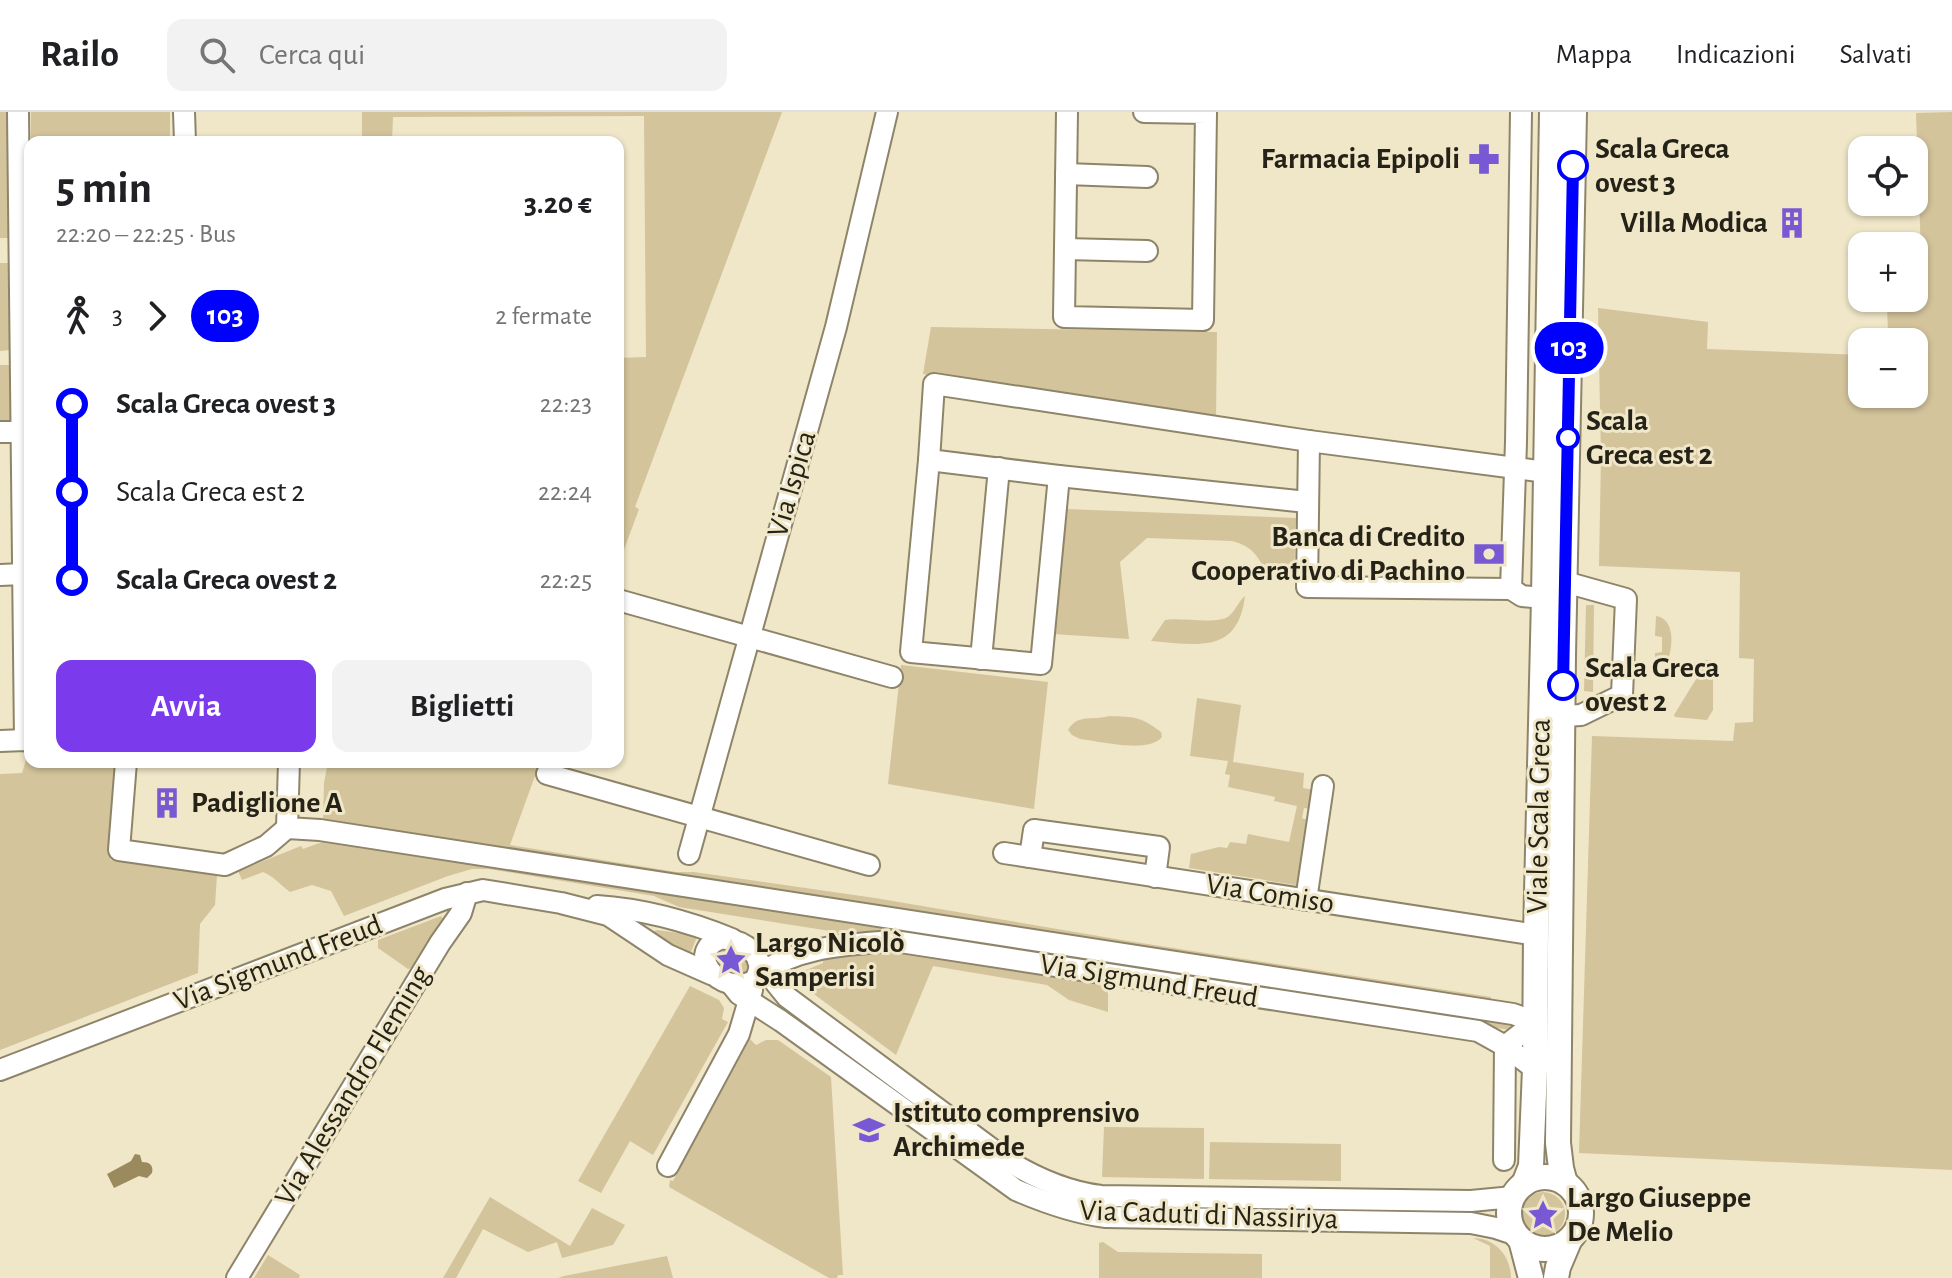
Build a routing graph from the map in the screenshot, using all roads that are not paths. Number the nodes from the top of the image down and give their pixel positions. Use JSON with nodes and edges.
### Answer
{"nodes":[{"id":1,"x":18,"y":112,"type":"edge"},
{"id":2,"x":184,"y":112,"type":"edge"},
{"id":3,"x":887,"y":112,"type":"edge"},
{"id":4,"x":1067,"y":112,"type":"edge"},
{"id":5,"x":1144,"y":112,"type":"edge"},
{"id":6,"x":1521,"y":112,"type":"edge"},
{"id":7,"x":1552,"y":112,"type":"edge"},
{"id":8,"x":1574,"y":112,"type":"edge"},
{"id":9,"x":185,"y":136,"type":"edge"},
{"id":10,"x":1066,"y":174,"type":"junction"},
{"id":11,"x":1147,"y":177,"type":"dead end"},
{"id":12,"x":1065,"y":249,"type":"junction"},
{"id":13,"x":16,"y":251,"type":"edge"},
{"id":14,"x":1147,"y":251,"type":"dead end"},
{"id":15,"x":1518,"y":264,"type":"junction"},
{"id":16,"x":1550,"y":264,"type":"junction"},
{"id":17,"x":24,"y":396,"type":"edge"},
{"id":18,"x":0,"y":432,"type":"edge"},
{"id":19,"x":24,"y":432,"type":"edge"},
{"id":20,"x":1309,"y":441,"type":"junction"},
{"id":21,"x":1516,"y":442,"type":"junction"},
{"id":22,"x":1546,"y":443,"type":"junction"},
{"id":23,"x":929,"y":460,"type":"junction"},
{"id":24,"x":999,"y":468,"type":"junction"},
{"id":25,"x":1515,"y":469,"type":"junction"},
{"id":26,"x":1546,"y":472,"type":"junction"},
{"id":27,"x":1059,"y":476,"type":"junction"},
{"id":28,"x":1307,"y":502,"type":"junction"},
{"id":29,"x":24,"y":527,"type":"edge"},
{"id":30,"x":23,"y":574,"type":"junction"},
{"id":31,"x":0,"y":575,"type":"edge"},
{"id":32,"x":1565,"y":582,"type":"junction"},
{"id":33,"x":1511,"y":589,"type":"junction"},
{"id":34,"x":1544,"y":598,"type":"junction"},
{"id":35,"x":624,"y":602,"type":"edge"},
{"id":36,"x":24,"y":607,"type":"edge"},
{"id":37,"x":749,"y":637,"type":"junction"},
{"id":38,"x":981,"y":659,"type":"junction"},
{"id":39,"x":892,"y":677,"type":"dead end"},
{"id":40,"x":1563,"y":716,"type":"junction"},
{"id":41,"x":0,"y":741,"type":"edge"},
{"id":42,"x":24,"y":741,"type":"edge"},
{"id":43,"x":126,"y":768,"type":"edge"},
{"id":44,"x":289,"y":768,"type":"edge"},
{"id":45,"x":547,"y":774,"type":"dead end"},
{"id":46,"x":1323,"y":786,"type":"dead end"},
{"id":47,"x":699,"y":818,"type":"junction"},
{"id":48,"x":287,"y":828,"type":"junction"},
{"id":49,"x":1004,"y":853,"type":"dead end"},
{"id":50,"x":689,"y":854,"type":"dead end"},
{"id":51,"x":1030,"y":857,"type":"junction"},
{"id":52,"x":869,"y":865,"type":"dead end"},
{"id":53,"x":1155,"y":877,"type":"junction"},
{"id":54,"x":467,"y":893,"type":"junction"},
{"id":55,"x":1306,"y":900,"type":"junction"},
{"id":56,"x":561,"y":903,"type":"junction"},
{"id":57,"x":1536,"y":935,"type":"junction"},
{"id":58,"x":732,"y":939,"type":"junction"},
{"id":59,"x":711,"y":974,"type":"junction"},
{"id":60,"x":749,"y":991,"type":"junction"},
{"id":61,"x":781,"y":1021,"type":"junction"},
{"id":62,"x":1536,"y":1022,"type":"junction"},
{"id":63,"x":1505,"y":1046,"type":"junction"},
{"id":64,"x":1535,"y":1069,"type":"junction"},
{"id":65,"x":0,"y":1070,"type":"edge"},
{"id":66,"x":1504,"y":1160,"type":"dead end"},
{"id":67,"x":668,"y":1166,"type":"dead end"},
{"id":68,"x":1565,"y":1183,"type":"junction"},
{"id":69,"x":1519,"y":1190,"type":"junction"},
{"id":70,"x":1519,"y":1237,"type":"junction"},
{"id":71,"x":1569,"y":1241,"type":"junction"},
{"id":72,"x":237,"y":1278,"type":"edge"},
{"id":73,"x":1531,"y":1278,"type":"edge"},
{"id":74,"x":1556,"y":1278,"type":"edge"}],
"edges":[{"from":1,"to":13,"type":"street"},
{"from":2,"to":9,"type":"street"},
{"from":3,"to":37,"type":"street","name":"Via Ispica"},
{"from":4,"to":10,"type":"street"},
{"from":5,"to":12,"type":"street"},
{"from":6,"to":15,"type":"street"},
{"from":7,"to":16,"type":"main road","name":"Viale Scala Greca"},
{"from":8,"to":32,"type":"main road","name":"Viale Scala Greca"},
{"from":10,"to":11,"type":"street"},
{"from":10,"to":12,"type":"street"},
{"from":12,"to":14,"type":"street"},
{"from":13,"to":17,"type":"street"},
{"from":15,"to":16,"type":"street"},
{"from":15,"to":21,"type":"street"},
{"from":16,"to":22,"type":"main road","name":"Viale Scala Greca"},
{"from":18,"to":19,"type":"street"},
{"from":20,"to":23,"type":"street"},
{"from":20,"to":25,"type":"street"},
{"from":20,"to":28,"type":"street"},
{"from":21,"to":22,"type":"street"},
{"from":21,"to":25,"type":"street"},
{"from":22,"to":26,"type":"main road","name":"Viale Scala Greca"},
{"from":23,"to":24,"type":"street"},
{"from":23,"to":38,"type":"street"},
{"from":24,"to":27,"type":"street"},
{"from":24,"to":38,"type":"street"},
{"from":25,"to":26,"type":"street"},
{"from":25,"to":33,"type":"street"},
{"from":26,"to":34,"type":"main road","name":"Viale Scala Greca"},
{"from":27,"to":28,"type":"street"},
{"from":27,"to":38,"type":"street"},
{"from":28,"to":33,"type":"street"},
{"from":29,"to":30,"type":"street"},
{"from":30,"to":31,"type":"street"},
{"from":30,"to":36,"type":"street"},
{"from":32,"to":40,"type":"main road","name":"Viale Scala Greca"},
{"from":32,"to":40,"type":"street"},
{"from":33,"to":34,"type":"street"},
{"from":34,"to":57,"type":"main road","name":"Viale Scala Greca"},
{"from":35,"to":37,"type":"street"},
{"from":37,"to":39,"type":"street"},
{"from":37,"to":47,"type":"street","name":"Via Ispica"},
{"from":40,"to":68,"type":"main road","name":"Viale Scala Greca"},
{"from":41,"to":42,"type":"street"},
{"from":43,"to":48,"type":"street"},
{"from":44,"to":48,"type":"street"},
{"from":45,"to":47,"type":"street"},
{"from":46,"to":55,"type":"street"},
{"from":47,"to":50,"type":"street","name":"Via Ispica"},
{"from":47,"to":52,"type":"street"},
{"from":48,"to":62,"type":"street"},
{"from":49,"to":51,"type":"street","name":"Via Comiso"},
{"from":51,"to":53,"type":"street","name":"Via Comiso"},
{"from":51,"to":53,"type":"street"},
{"from":53,"to":55,"type":"street","name":"Via Comiso"},
{"from":54,"to":56,"type":"street","name":"Via Sigmund Freud"},
{"from":54,"to":65,"type":"street","name":"Via Sigmund Freud"},
{"from":54,"to":72,"type":"street","name":"Via Alessandro Fleming"},
{"from":55,"to":57,"type":"street","name":"Via Comiso"},
{"from":56,"to":58,"type":"street"},
{"from":56,"to":59,"type":"street"},
{"from":57,"to":62,"type":"main road","name":"Viale Scala Greca"},
{"from":58,"to":59,"type":"street"},
{"from":58,"to":60,"type":"street"},
{"from":59,"to":60,"type":"street"},
{"from":60,"to":61,"type":"street","name":"Via Caduti di Nassiriya"},
{"from":60,"to":61,"type":"street"},
{"from":60,"to":63,"type":"street","name":"Via Sigmund Freud"},
{"from":60,"to":67,"type":"street"},
{"from":60,"to":69,"type":"street","name":"Via Caduti di Nassiriya"},
{"from":61,"to":70,"type":"street","name":"Via Caduti di Nassiriya"},
{"from":62,"to":63,"type":"street"},
{"from":62,"to":64,"type":"main road","name":"Viale Scala Greca"},
{"from":63,"to":64,"type":"street","name":"Via Sigmund Freud"},
{"from":63,"to":66,"type":"street"},
{"from":64,"to":69,"type":"main road","name":"Viale Scala Greca"},
{"from":68,"to":69,"type":"main road"},
{"from":68,"to":71,"type":"main road"},
{"from":69,"to":70,"type":"main road"},
{"from":70,"to":71,"type":"main road"},
{"from":70,"to":73,"type":"main road"},
{"from":71,"to":74,"type":"main road"}]}
